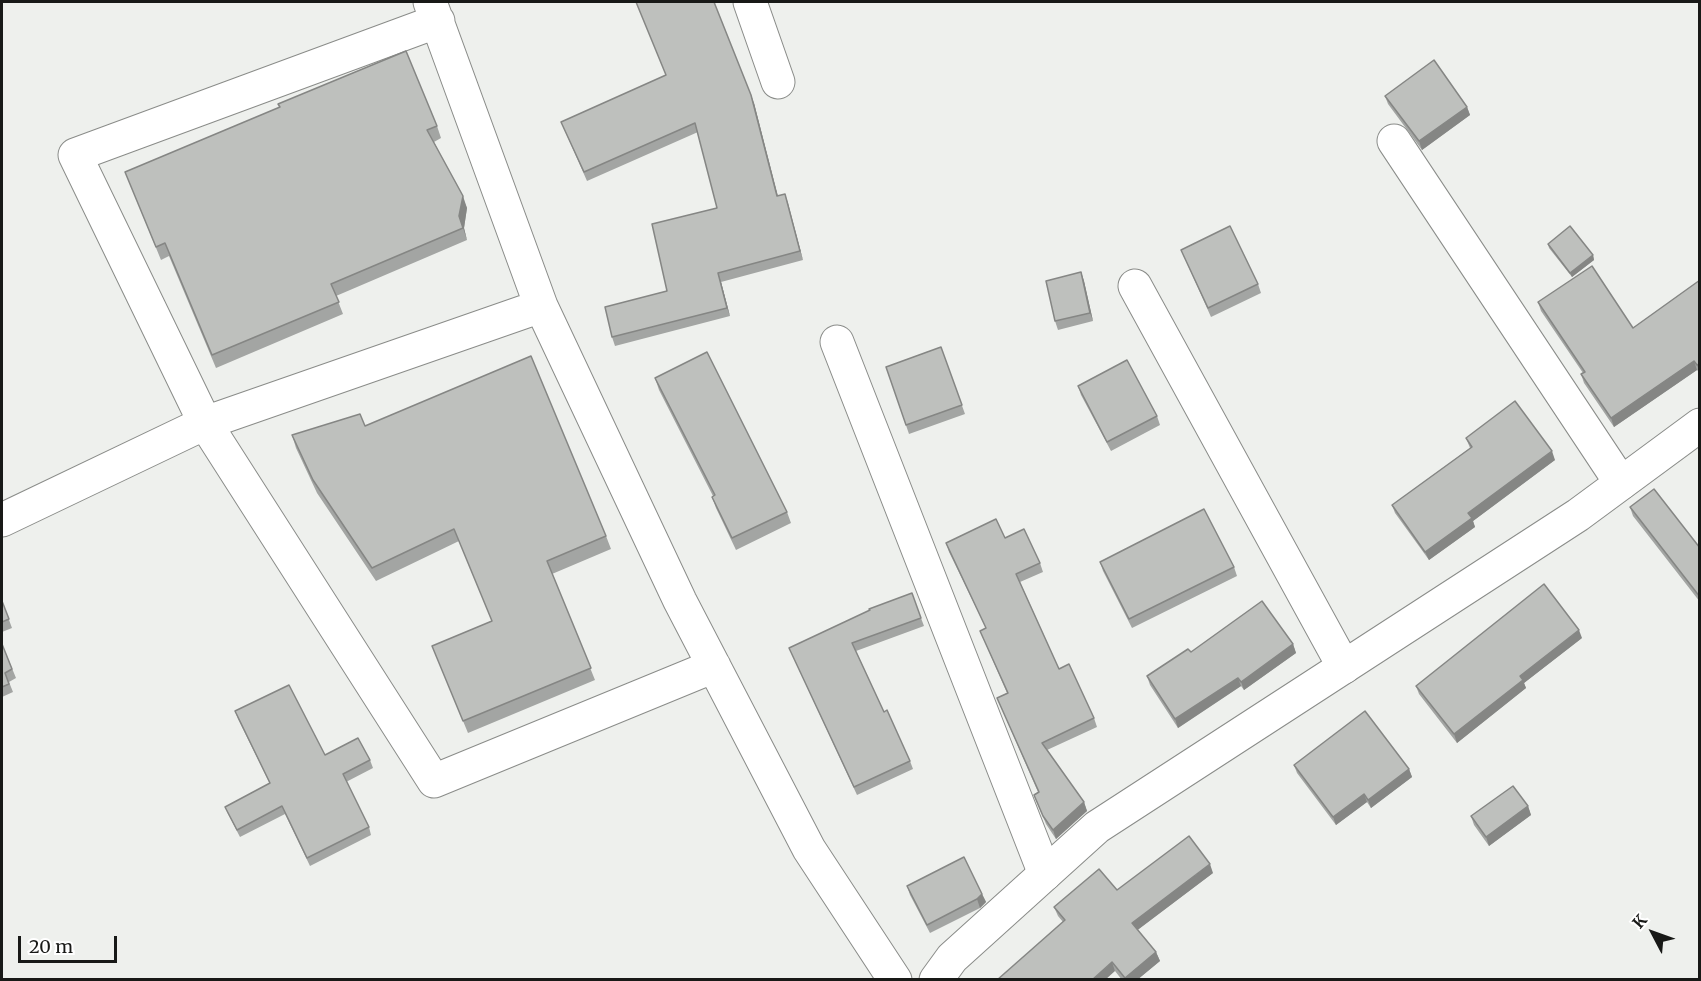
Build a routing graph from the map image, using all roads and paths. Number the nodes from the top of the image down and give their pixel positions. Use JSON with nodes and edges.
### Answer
{"nodes":[{"id":1,"x":750,"y":2,"type":"edge"},
{"id":2,"x":434,"y":11,"type":"edge"},
{"id":3,"x":778,"y":82,"type":"dead end"},
{"id":4,"x":1394,"y":141,"type":"dead end"},
{"id":5,"x":1135,"y":286,"type":"dead end"},
{"id":6,"x":542,"y":306,"type":"junction"},
{"id":7,"x":837,"y":342,"type":"dead end"},
{"id":8,"x":205,"y":423,"type":"junction"},
{"id":9,"x":1700,"y":425,"type":"edge"},
{"id":10,"x":1621,"y":483,"type":"junction"},
{"id":11,"x":5,"y":509,"type":"edge"},
{"id":12,"x":714,"y":666,"type":"junction"},
{"id":13,"x":1344,"y":667,"type":"junction"},
{"id":14,"x":1045,"y":874,"type":"junction"},
{"id":15,"x":895,"y":980,"type":"edge"},
{"id":16,"x":936,"y":980,"type":"edge"}],
"edges":[{"from":1,"to":3,"type":"street"},
{"from":2,"to":6,"type":"street"},
{"from":2,"to":8,"type":"street"},
{"from":4,"to":10,"type":"street"},
{"from":5,"to":13,"type":"street"},
{"from":6,"to":8,"type":"street"},
{"from":6,"to":12,"type":"street"},
{"from":7,"to":14,"type":"street"},
{"from":8,"to":11,"type":"street"},
{"from":8,"to":12,"type":"street"},
{"from":9,"to":10,"type":"street"},
{"from":10,"to":13,"type":"street"},
{"from":12,"to":15,"type":"street"},
{"from":13,"to":14,"type":"street"},
{"from":14,"to":16,"type":"street"}]}
